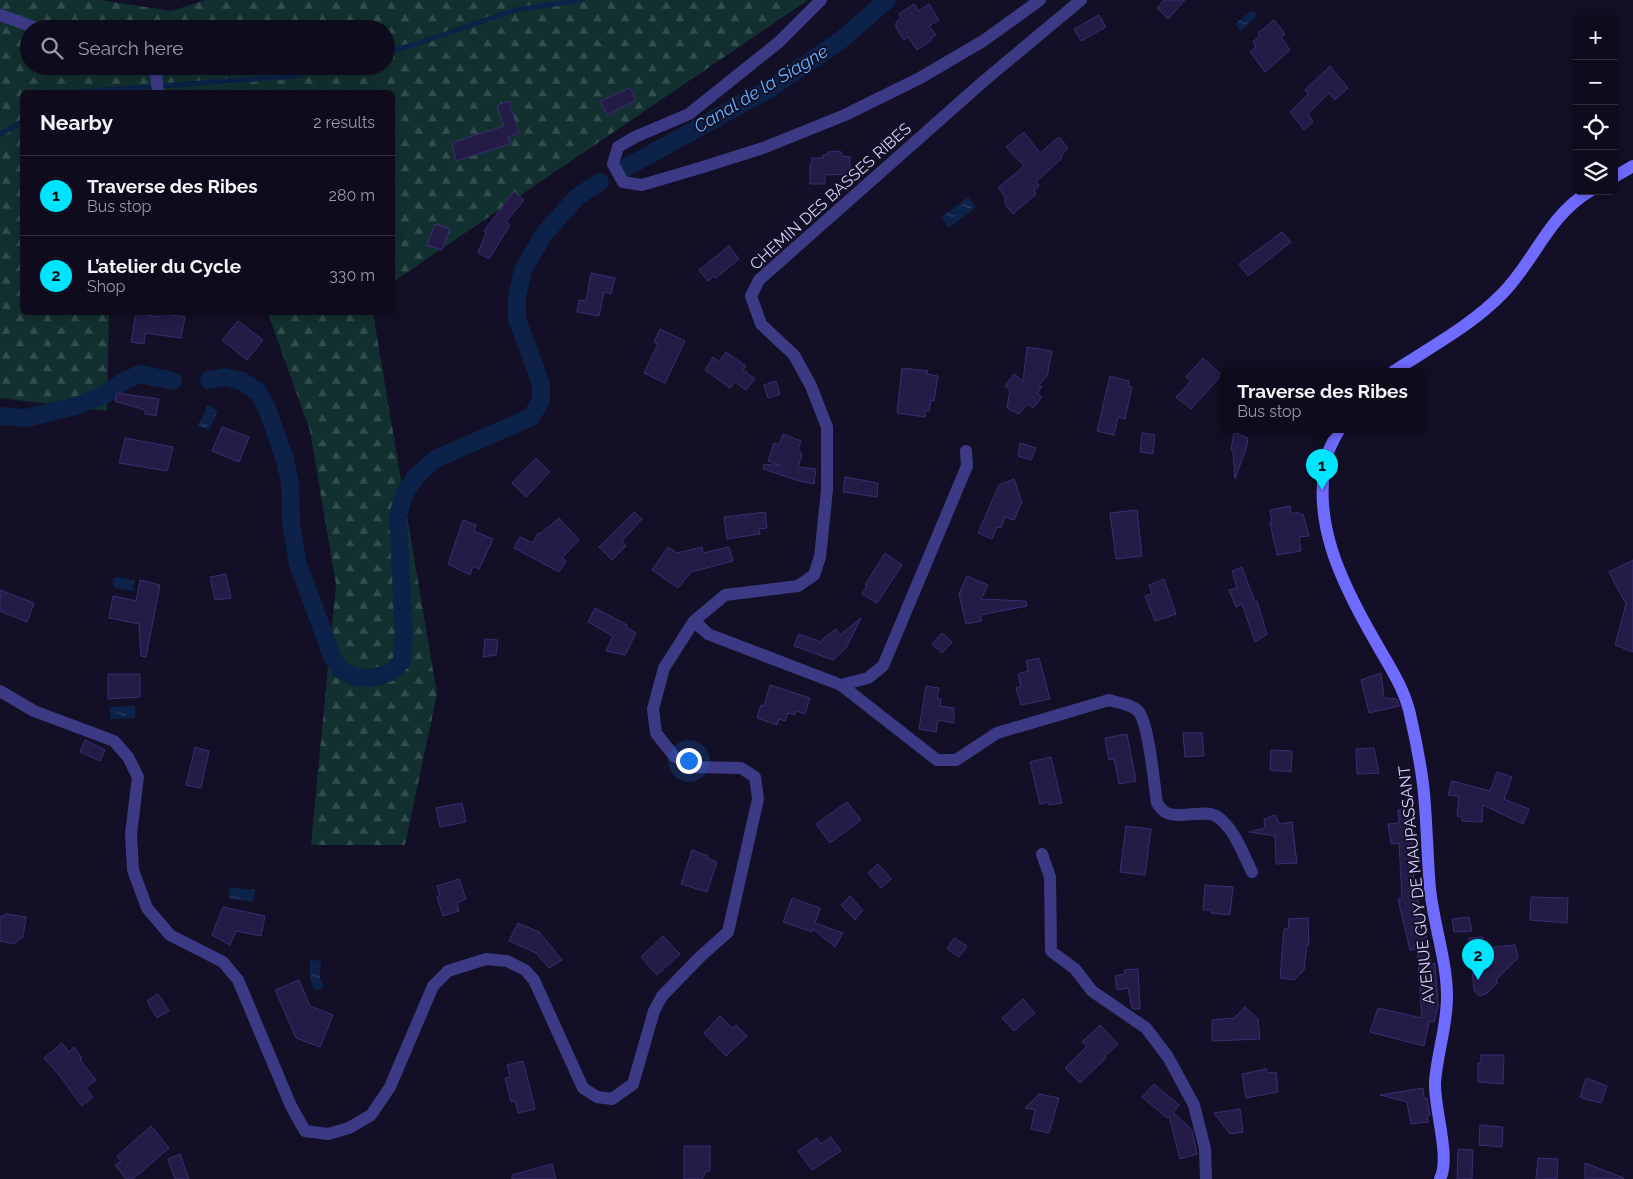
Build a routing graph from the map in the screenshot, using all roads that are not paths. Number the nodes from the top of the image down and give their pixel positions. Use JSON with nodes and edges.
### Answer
{"nodes":[{"id":1,"x":821,"y":0,"type":"edge"},
{"id":2,"x":1040,"y":0,"type":"edge"},
{"id":3,"x":1081,"y":0,"type":"edge"},
{"id":4,"x":0,"y":15,"type":"edge"},
{"id":5,"x":20,"y":22,"type":"edge"},
{"id":6,"x":156,"y":75,"type":"edge"},
{"id":7,"x":158,"y":90,"type":"edge"},
{"id":8,"x":1633,"y":166,"type":"edge"},
{"id":9,"x":1618,"y":175,"type":"edge"},
{"id":10,"x":1584,"y":195,"type":"edge"},
{"id":11,"x":1399,"y":368,"type":"edge"},
{"id":12,"x":1338,"y":433,"type":"edge"},
{"id":13,"x":966,"y":451,"type":"dead end"},
{"id":14,"x":694,"y":621,"type":"junction"},
{"id":15,"x":841,"y":685,"type":"junction"},
{"id":16,"x":0,"y":691,"type":"edge"},
{"id":17,"x":1042,"y":854,"type":"dead end"},
{"id":18,"x":1252,"y":872,"type":"dead end"},
{"id":19,"x":1206,"y":1179,"type":"edge"},
{"id":20,"x":1440,"y":1179,"type":"edge"}],
"edges":[{"from":1,"to":2,"type":"street"},
{"from":3,"to":14,"type":"street","name":"CHEMIN DES BASSES RIBES"},
{"from":4,"to":5,"type":"street"},
{"from":6,"to":7,"type":"street"},
{"from":8,"to":9,"type":"main road"},
{"from":10,"to":11,"type":"main road"},
{"from":12,"to":20,"type":"main road","name":"AVENUE GUY DE MAUPASSANT"},
{"from":13,"to":15,"type":"street"},
{"from":14,"to":15,"type":"street"},
{"from":14,"to":16,"type":"street","name":"CHEMIN DES BASSES RIBES"},
{"from":15,"to":18,"type":"street"},
{"from":17,"to":19,"type":"street"}]}
